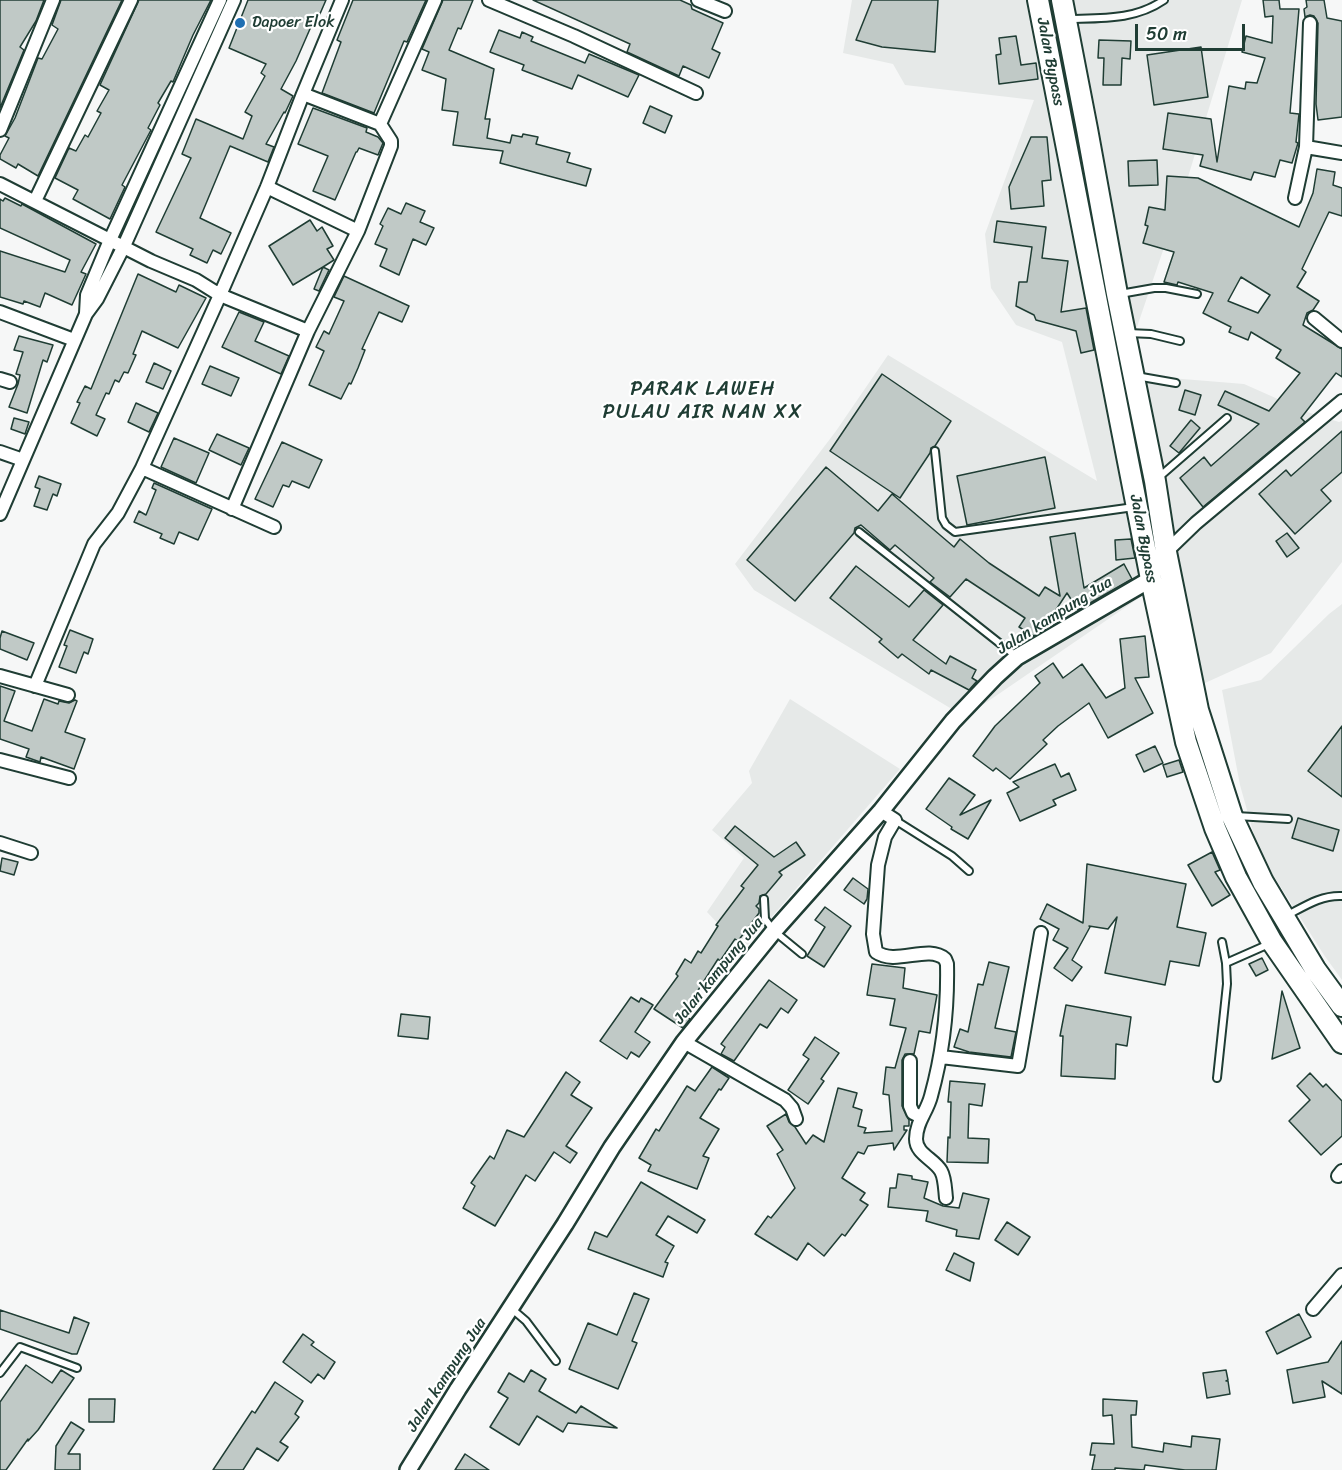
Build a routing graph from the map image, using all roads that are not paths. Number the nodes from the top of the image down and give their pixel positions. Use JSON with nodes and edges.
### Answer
{"nodes":[{"id":1,"x":53,"y":0,"type":"edge"},
{"id":2,"x":131,"y":0,"type":"edge"},
{"id":3,"x":220,"y":0,"type":"edge"},
{"id":4,"x":342,"y":0,"type":"edge"},
{"id":5,"x":435,"y":0,"type":"edge"},
{"id":6,"x":489,"y":0,"type":"edge"},
{"id":7,"x":698,"y":0,"type":"edge"},
{"id":8,"x":1038,"y":0,"type":"edge"},
{"id":9,"x":1062,"y":0,"type":"edge"},
{"id":10,"x":1164,"y":0,"type":"edge"},
{"id":11,"x":231,"y":1,"type":"edge"},
{"id":12,"x":725,"y":11,"type":"dead end"},
{"id":13,"x":1065,"y":20,"type":"junction"},
{"id":14,"x":1310,"y":23,"type":"dead end"},
{"id":15,"x":696,"y":93,"type":"dead end"},
{"id":16,"x":303,"y":94,"type":"junction"},
{"id":17,"x":380,"y":124,"type":"junction"},
{"id":18,"x":1088,"y":129,"type":"junction"},
{"id":19,"x":0,"y":130,"type":"edge"},
{"id":20,"x":1064,"y":135,"type":"junction"},
{"id":21,"x":1306,"y":147,"type":"junction"},
{"id":22,"x":1342,"y":153,"type":"edge"},
{"id":23,"x":0,"y":184,"type":"edge"},
{"id":24,"x":267,"y":187,"type":"junction"},
{"id":25,"x":1295,"y":198,"type":"dead end"},
{"id":26,"x":35,"y":201,"type":"junction"},
{"id":27,"x":358,"y":231,"type":"junction"},
{"id":28,"x":110,"y":240,"type":"junction"},
{"id":29,"x":123,"y":246,"type":"junction"},
{"id":30,"x":1117,"y":294,"type":"junction"},
{"id":31,"x":1197,"y":294,"type":"dead end"},
{"id":32,"x":220,"y":295,"type":"junction"},
{"id":33,"x":0,"y":312,"type":"edge"},
{"id":34,"x":86,"y":314,"type":"junction"},
{"id":35,"x":1314,"y":318,"type":"dead end"},
{"id":36,"x":308,"y":332,"type":"junction"},
{"id":37,"x":1125,"y":333,"type":"junction"},
{"id":38,"x":74,"y":340,"type":"junction"},
{"id":39,"x":1180,"y":341,"type":"dead end"},
{"id":40,"x":1342,"y":341,"type":"edge"},
{"id":41,"x":1133,"y":375,"type":"junction"},
{"id":42,"x":1176,"y":383,"type":"dead end"},
{"id":43,"x":1342,"y":401,"type":"edge"},
{"id":44,"x":1227,"y":418,"type":"dead end"},
{"id":45,"x":935,"y":451,"type":"dead end"},
{"id":46,"x":0,"y":452,"type":"edge"},
{"id":47,"x":22,"y":460,"type":"junction"},
{"id":48,"x":142,"y":468,"type":"junction"},
{"id":49,"x":1155,"y":481,"type":"junction"},
{"id":50,"x":1137,"y":507,"type":"junction"},
{"id":51,"x":232,"y":508,"type":"junction"},
{"id":52,"x":0,"y":514,"type":"edge"},
{"id":53,"x":274,"y":527,"type":"dead end"},
{"id":54,"x":859,"y":532,"type":"dead end"},
{"id":55,"x":1166,"y":552,"type":"junction"},
{"id":56,"x":1151,"y":579,"type":"junction"},
{"id":57,"x":1017,"y":657,"type":"junction"},
{"id":58,"x":0,"y":676,"type":"edge"},
{"id":59,"x":35,"y":686,"type":"junction"},
{"id":60,"x":68,"y":695,"type":"dead end"},
{"id":61,"x":0,"y":760,"type":"edge"},
{"id":62,"x":69,"y":778,"type":"dead end"},
{"id":63,"x":881,"y":811,"type":"junction"},
{"id":64,"x":1232,"y":816,"type":"junction"},
{"id":65,"x":1288,"y":819,"type":"dead end"},
{"id":66,"x":895,"y":820,"type":"junction"},
{"id":67,"x":0,"y":843,"type":"edge"},
{"id":68,"x":32,"y":853,"type":"dead end"},
{"id":69,"x":969,"y":872,"type":"dead end"},
{"id":70,"x":1342,"y":896,"type":"edge"},
{"id":71,"x":764,"y":899,"type":"dead end"},
{"id":72,"x":1283,"y":917,"type":"junction"},
{"id":73,"x":774,"y":931,"type":"junction"},
{"id":74,"x":1041,"y":933,"type":"dead end"},
{"id":75,"x":1222,"y":942,"type":"dead end"},
{"id":76,"x":1272,"y":942,"type":"junction"},
{"id":77,"x":802,"y":954,"type":"dead end"},
{"id":78,"x":1226,"y":963,"type":"junction"},
{"id":79,"x":1315,"y":969,"type":"junction"},
{"id":80,"x":1296,"y":979,"type":"junction"},
{"id":81,"x":1342,"y":1006,"type":"edge"},
{"id":82,"x":684,"y":1042,"type":"junction"},
{"id":83,"x":1342,"y":1043,"type":"edge"},
{"id":84,"x":941,"y":1057,"type":"junction"},
{"id":85,"x":910,"y":1061,"type":"dead end"},
{"id":86,"x":1216,"y":1078,"type":"dead end"},
{"id":87,"x":921,"y":1117,"type":"junction"},
{"id":88,"x":796,"y":1119,"type":"dead end"},
{"id":89,"x":946,"y":1198,"type":"dead end"},
{"id":90,"x":1342,"y":1275,"type":"edge"},
{"id":91,"x":511,"y":1309,"type":"junction"},
{"id":92,"x":1313,"y":1309,"type":"dead end"},
{"id":93,"x":556,"y":1361,"type":"dead end"},
{"id":94,"x":77,"y":1368,"type":"dead end"},
{"id":95,"x":0,"y":1373,"type":"edge"},
{"id":96,"x":408,"y":1470,"type":"edge"}],
"edges":[{"from":1,"to":19,"type":"street"},
{"from":2,"to":26,"type":"street"},
{"from":3,"to":28,"type":"street"},
{"from":4,"to":16,"type":"street"},
{"from":5,"to":17,"type":"street"},
{"from":6,"to":15,"type":"street"},
{"from":7,"to":12,"type":"street"},
{"from":8,"to":20,"type":"highway","name":"Jalan Bypass"},
{"from":9,"to":13,"type":"highway","name":"Jalan Bypass"},
{"from":10,"to":13,"type":"lane"},
{"from":11,"to":29,"type":"street"},
{"from":13,"to":18,"type":"highway","name":"Jalan Bypass"},
{"from":14,"to":21,"type":"street"},
{"from":16,"to":17,"type":"street"},
{"from":16,"to":24,"type":"street"},
{"from":17,"to":27,"type":"street"},
{"from":18,"to":20,"type":"highway"},
{"from":18,"to":30,"type":"highway","name":"Jalan Bypass"},
{"from":20,"to":50,"type":"highway","name":"Jalan Bypass"},
{"from":21,"to":22,"type":"street"},
{"from":21,"to":25,"type":"street"},
{"from":23,"to":26,"type":"street"},
{"from":24,"to":27,"type":"street"},
{"from":24,"to":32,"type":"street"},
{"from":26,"to":28,"type":"street"},
{"from":27,"to":36,"type":"street"},
{"from":28,"to":29,"type":"street"},
{"from":28,"to":34,"type":"street"},
{"from":29,"to":32,"type":"street"},
{"from":29,"to":34,"type":"street"},
{"from":30,"to":31,"type":"lane"},
{"from":30,"to":37,"type":"highway","name":"Jalan Bypass"},
{"from":32,"to":36,"type":"street"},
{"from":32,"to":48,"type":"street"},
{"from":33,"to":38,"type":"street"},
{"from":34,"to":38,"type":"street"},
{"from":35,"to":40,"type":"street"},
{"from":36,"to":51,"type":"street"},
{"from":37,"to":39,"type":"lane"},
{"from":37,"to":41,"type":"highway","name":"Jalan Bypass"},
{"from":38,"to":47,"type":"street"},
{"from":41,"to":42,"type":"lane"},
{"from":41,"to":49,"type":"highway","name":"Jalan Bypass"},
{"from":43,"to":55,"type":"street"},
{"from":44,"to":49,"type":"lane"},
{"from":45,"to":50,"type":"lane"},
{"from":46,"to":47,"type":"street"},
{"from":47,"to":52,"type":"street"},
{"from":48,"to":51,"type":"street"},
{"from":48,"to":59,"type":"street"},
{"from":49,"to":55,"type":"highway","name":"Jalan Bypass"},
{"from":50,"to":56,"type":"highway","name":"Jalan Bypass"},
{"from":51,"to":53,"type":"street"},
{"from":54,"to":57,"type":"lane"},
{"from":55,"to":64,"type":"highway","name":"Jalan Bypass"},
{"from":56,"to":57,"type":"street","name":"Jalan kampung Jua"},
{"from":56,"to":76,"type":"highway","name":"Jalan Bypass"},
{"from":57,"to":63,"type":"street","name":"Jalan kampung Jua"},
{"from":58,"to":59,"type":"street"},
{"from":59,"to":60,"type":"street"},
{"from":61,"to":62,"type":"street"},
{"from":63,"to":66,"type":"street"},
{"from":63,"to":73,"type":"street","name":"Jalan kampung Jua"},
{"from":64,"to":65,"type":"lane"},
{"from":64,"to":72,"type":"highway","name":"Jalan Bypass"},
{"from":66,"to":69,"type":"lane"},
{"from":66,"to":84,"type":"street"},
{"from":67,"to":68,"type":"street"},
{"from":70,"to":72,"type":"lane"},
{"from":71,"to":73,"type":"lane"},
{"from":72,"to":79,"type":"highway","name":"Jalan Bypass"},
{"from":73,"to":77,"type":"lane"},
{"from":73,"to":82,"type":"street","name":"Jalan kampung Jua"},
{"from":74,"to":84,"type":"street"},
{"from":75,"to":78,"type":"lane"},
{"from":76,"to":78,"type":"lane"},
{"from":76,"to":80,"type":"highway","name":"Jalan Bypass"},
{"from":78,"to":86,"type":"lane"},
{"from":79,"to":80,"type":"highway"},
{"from":79,"to":81,"type":"highway","name":"Jalan Bypass"},
{"from":80,"to":83,"type":"highway","name":"Jalan Bypass"},
{"from":82,"to":88,"type":"street"},
{"from":82,"to":91,"type":"street","name":"Jalan kampung Jua"},
{"from":84,"to":87,"type":"street"},
{"from":85,"to":87,"type":"street"},
{"from":87,"to":89,"type":"street"},
{"from":90,"to":92,"type":"street"},
{"from":91,"to":93,"type":"lane"},
{"from":91,"to":96,"type":"street","name":"Jalan kampung Jua"},
{"from":94,"to":95,"type":"lane"}]}
